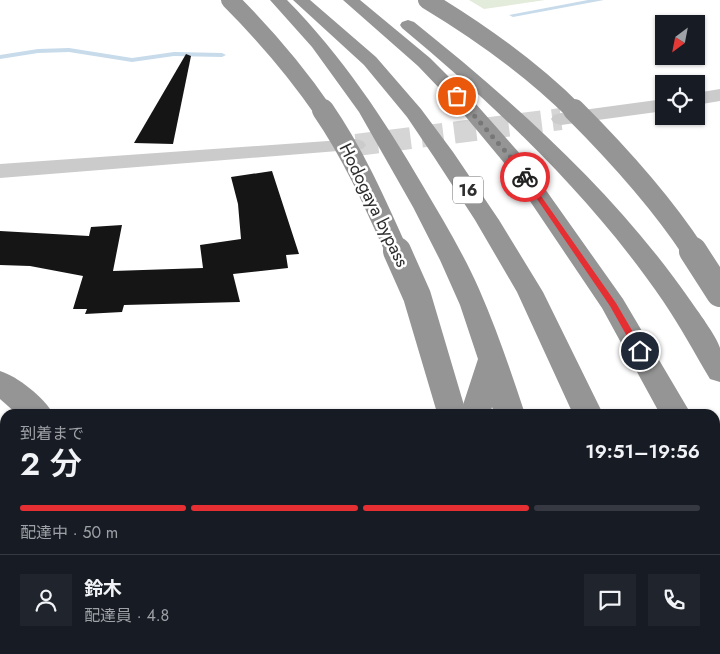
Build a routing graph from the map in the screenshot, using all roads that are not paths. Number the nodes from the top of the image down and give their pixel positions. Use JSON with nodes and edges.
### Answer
{"nodes":[{"id":1,"x":230,"y":0,"type":"edge"},
{"id":2,"x":278,"y":0,"type":"edge"},
{"id":3,"x":301,"y":0,"type":"edge"},
{"id":4,"x":351,"y":0,"type":"edge"},
{"id":5,"x":375,"y":0,"type":"edge"},
{"id":6,"x":427,"y":0,"type":"edge"},
{"id":7,"x":720,"y":95,"type":"edge"},
{"id":8,"x":705,"y":98,"type":"edge"},
{"id":9,"x":655,"y":106,"type":"edge"},
{"id":10,"x":561,"y":119,"type":"tunnel mouth"},
{"id":11,"x":356,"y":145,"type":"tunnel mouth"},
{"id":12,"x":0,"y":171,"type":"edge"},
{"id":13,"x":720,"y":293,"type":"edge"},
{"id":14,"x":492,"y":360,"type":"junction"},
{"id":15,"x":720,"y":370,"type":"edge"},
{"id":16,"x":0,"y":382,"type":"edge"},
{"id":17,"x":32,"y":409,"type":"edge"},
{"id":18,"x":451,"y":409,"type":"edge"},
{"id":19,"x":477,"y":409,"type":"edge"},
{"id":20,"x":508,"y":409,"type":"edge"},
{"id":21,"x":586,"y":409,"type":"edge"},
{"id":22,"x":673,"y":409,"type":"edge"}],
"edges":[{"from":1,"to":18,"type":"highway","name":"Hodogaya bypass","bridge":true},
{"from":2,"to":14,"type":"highway"},
{"from":3,"to":21,"type":"highway","number":"16"},
{"from":4,"to":22,"type":"highway"},
{"from":5,"to":15,"type":"highway"},
{"from":6,"to":13,"type":"highway","bridge":true},
{"from":7,"to":8,"type":"street"},
{"from":9,"to":10,"type":"street"},
{"from":11,"to":12,"type":"street"},
{"from":14,"to":19,"type":"highway"},
{"from":14,"to":20,"type":"highway"},
{"from":16,"to":17,"type":"highway"}]}
